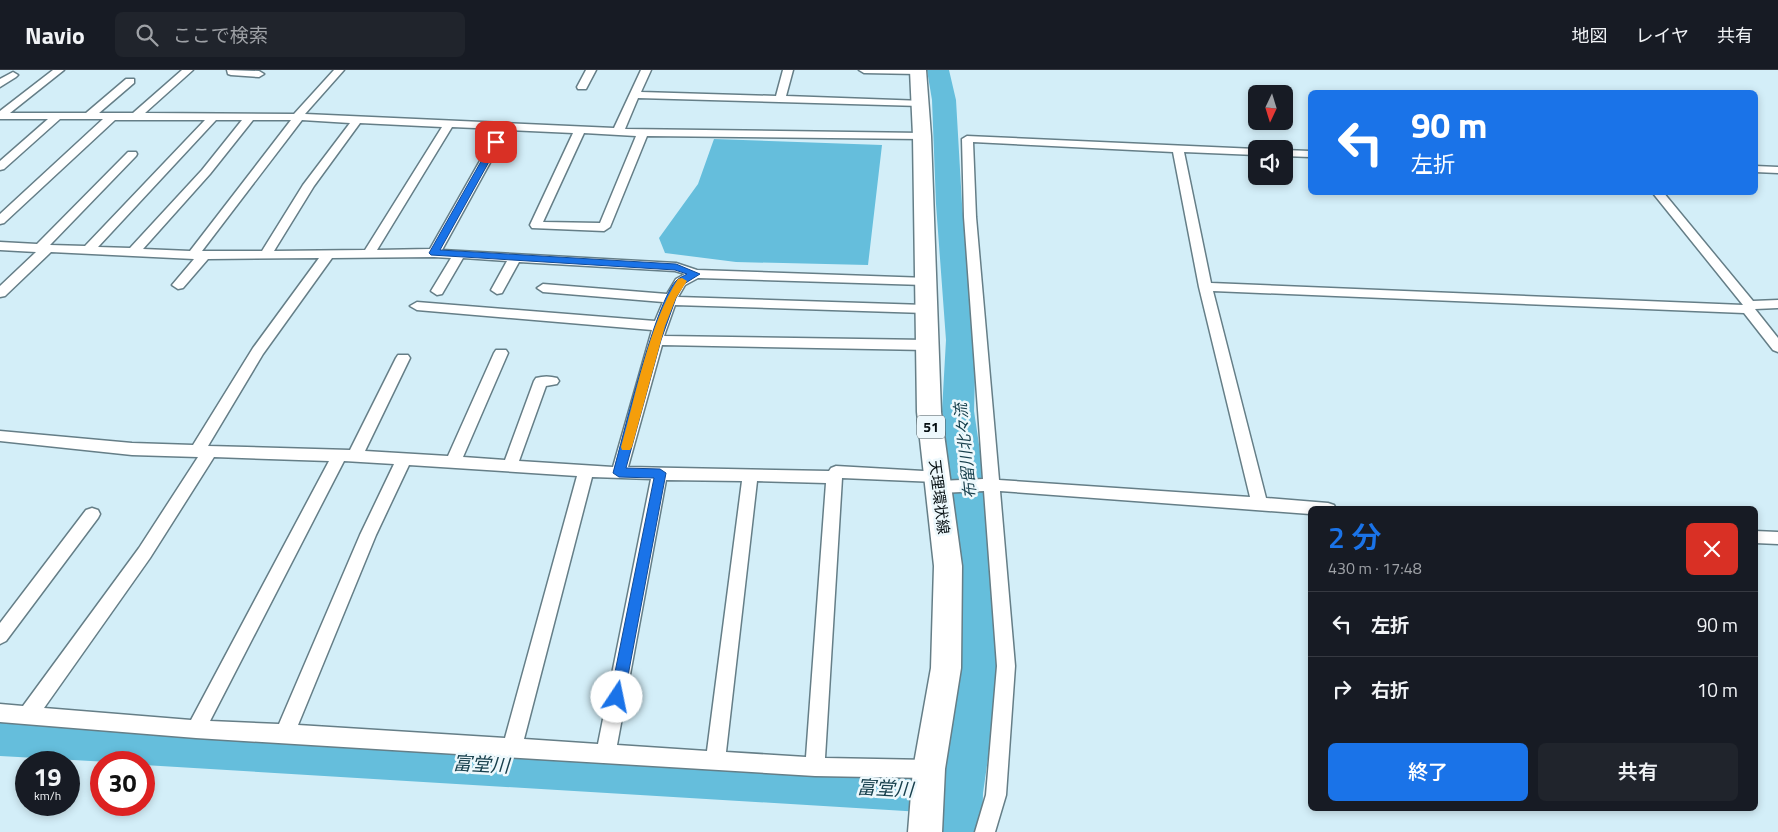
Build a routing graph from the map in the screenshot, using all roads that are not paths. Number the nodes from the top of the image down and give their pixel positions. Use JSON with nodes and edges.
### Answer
{"nodes":[{"id":1,"x":59,"y":70,"type":"edge"},
{"id":2,"x":188,"y":70,"type":"edge"},
{"id":3,"x":233,"y":70,"type":"edge"},
{"id":4,"x":339,"y":70,"type":"edge"},
{"id":5,"x":591,"y":70,"type":"edge"},
{"id":6,"x":646,"y":70,"type":"edge"},
{"id":7,"x":788,"y":70,"type":"edge"},
{"id":8,"x":864,"y":70,"type":"edge"},
{"id":9,"x":918,"y":71,"type":"edge"},
{"id":10,"x":259,"y":74,"type":"dead end"},
{"id":11,"x":12,"y":75,"type":"dead end"},
{"id":12,"x":130,"y":81,"type":"dead end"},
{"id":13,"x":0,"y":84,"type":"edge"},
{"id":14,"x":582,"y":87,"type":"dead end"},
{"id":15,"x":636,"y":95,"type":"junction"},
{"id":16,"x":780,"y":100,"type":"junction"},
{"id":17,"x":920,"y":103,"type":"junction"},
{"id":18,"x":0,"y":116,"type":"edge"},
{"id":19,"x":58,"y":116,"type":"junction"},
{"id":20,"x":88,"y":116,"type":"junction"},
{"id":21,"x":112,"y":117,"type":"junction"},
{"id":22,"x":134,"y":117,"type":"junction"},
{"id":23,"x":213,"y":117,"type":"junction"},
{"id":24,"x":250,"y":117,"type":"junction"},
{"id":25,"x":297,"y":117,"type":"junction"},
{"id":26,"x":357,"y":120,"type":"junction"},
{"id":27,"x":449,"y":124,"type":"junction"},
{"id":28,"x":505,"y":126,"type":"junction"},
{"id":29,"x":580,"y":130,"type":"junction"},
{"id":30,"x":618,"y":132,"type":"junction"},
{"id":31,"x":643,"y":133,"type":"junction"},
{"id":32,"x":922,"y":136,"type":"junction"},
{"id":33,"x":1178,"y":149,"type":"junction"},
{"id":34,"x":1248,"y":152,"type":"edge"},
{"id":35,"x":1293,"y":153,"type":"edge"},
{"id":36,"x":1308,"y":154,"type":"edge"},
{"id":37,"x":133,"y":158,"type":"dead end"},
{"id":38,"x":0,"y":167,"type":"edge"},
{"id":39,"x":1758,"y":169,"type":"edge"},
{"id":40,"x":1778,"y":170,"type":"edge"},
{"id":41,"x":1659,"y":195,"type":"edge"},
{"id":42,"x":85,"y":201,"type":"junction"},
{"id":43,"x":101,"y":201,"type":"dead end"},
{"id":44,"x":0,"y":220,"type":"edge"},
{"id":45,"x":0,"y":246,"type":"edge"},
{"id":46,"x":43,"y":249,"type":"junction"},
{"id":47,"x":87,"y":251,"type":"junction"},
{"id":48,"x":133,"y":253,"type":"junction"},
{"id":49,"x":329,"y":253,"type":"junction"},
{"id":50,"x":369,"y":253,"type":"junction"},
{"id":51,"x":434,"y":253,"type":"junction"},
{"id":52,"x":266,"y":254,"type":"junction"},
{"id":53,"x":460,"y":254,"type":"junction"},
{"id":54,"x":199,"y":255,"type":"junction"},
{"id":55,"x":516,"y":258,"type":"junction"},
{"id":56,"x":696,"y":274,"type":"junction"},
{"id":57,"x":924,"y":281,"type":"junction"},
{"id":58,"x":178,"y":285,"type":"dead end"},
{"id":59,"x":1205,"y":287,"type":"junction"},
{"id":60,"x":543,"y":288,"type":"dead end"},
{"id":61,"x":497,"y":290,"type":"dead end"},
{"id":62,"x":437,"y":291,"type":"dead end"},
{"id":63,"x":0,"y":293,"type":"edge"},
{"id":64,"x":670,"y":300,"type":"junction"},
{"id":65,"x":1778,"y":304,"type":"edge"},
{"id":66,"x":417,"y":306,"type":"dead end"},
{"id":67,"x":1749,"y":307,"type":"junction"},
{"id":68,"x":925,"y":309,"type":"junction"},
{"id":69,"x":660,"y":326,"type":"junction"},
{"id":70,"x":656,"y":340,"type":"junction"},
{"id":71,"x":927,"y":345,"type":"junction"},
{"id":72,"x":1778,"y":348,"type":"edge"},
{"id":73,"x":501,"y":353,"type":"dead end"},
{"id":74,"x":403,"y":358,"type":"dead end"},
{"id":75,"x":552,"y":381,"type":"dead end"},
{"id":76,"x":0,"y":436,"type":"edge"},
{"id":77,"x":203,"y":452,"type":"junction"},
{"id":78,"x":347,"y":456,"type":"junction"},
{"id":79,"x":404,"y":459,"type":"junction"},
{"id":80,"x":454,"y":462,"type":"junction"},
{"id":81,"x":510,"y":466,"type":"junction"},
{"id":82,"x":586,"y":470,"type":"junction"},
{"id":83,"x":619,"y":473,"type":"junction"},
{"id":84,"x":660,"y":473,"type":"junction"},
{"id":85,"x":750,"y":476,"type":"junction"},
{"id":86,"x":834,"y":477,"type":"junction"},
{"id":87,"x":941,"y":483,"type":"junction"},
{"id":88,"x":990,"y":485,"type":"junction"},
{"id":89,"x":1259,"y":504,"type":"junction"},
{"id":90,"x":1308,"y":508,"type":"edge"},
{"id":91,"x":92,"y":514,"type":"dead end"},
{"id":92,"x":1758,"y":537,"type":"edge"},
{"id":93,"x":1778,"y":538,"type":"edge"},
{"id":94,"x":0,"y":636,"type":"edge"},
{"id":95,"x":0,"y":713,"type":"edge"},
{"id":96,"x":28,"y":715,"type":"junction"},
{"id":97,"x":196,"y":729,"type":"junction"},
{"id":98,"x":285,"y":732,"type":"junction"},
{"id":99,"x":512,"y":747,"type":"junction"},
{"id":100,"x":606,"y":753,"type":"junction"},
{"id":101,"x":715,"y":760,"type":"junction"},
{"id":102,"x":815,"y":766,"type":"junction"},
{"id":103,"x":927,"y":796,"type":"edge"},
{"id":104,"x":985,"y":832,"type":"edge"}],
"edges":[{"from":1,"to":18,"type":"street"},
{"from":2,"to":22,"type":"street"},
{"from":3,"to":10,"type":"street"},
{"from":4,"to":25,"type":"street"},
{"from":5,"to":14,"type":"street"},
{"from":6,"to":15,"type":"street"},
{"from":7,"to":16,"type":"street"},
{"from":8,"to":9,"type":"street"},
{"from":9,"to":17,"type":"main road","name":"天理環状線","number":"51"},
{"from":11,"to":13,"type":"street"},
{"from":12,"to":20,"type":"street"},
{"from":15,"to":16,"type":"street"},
{"from":15,"to":30,"type":"street"},
{"from":16,"to":17,"type":"street"},
{"from":17,"to":32,"type":"main road","name":"天理環状線","number":"51"},
{"from":18,"to":19,"type":"street"},
{"from":19,"to":20,"type":"street"},
{"from":19,"to":38,"type":"street"},
{"from":20,"to":21,"type":"street"},
{"from":21,"to":22,"type":"street"},
{"from":21,"to":44,"type":"street"},
{"from":22,"to":23,"type":"street"},
{"from":23,"to":24,"type":"street"},
{"from":23,"to":47,"type":"street"},
{"from":24,"to":25,"type":"street"},
{"from":24,"to":48,"type":"street"},
{"from":25,"to":26,"type":"street"},
{"from":25,"to":54,"type":"street"},
{"from":26,"to":27,"type":"street"},
{"from":26,"to":52,"type":"street"},
{"from":27,"to":28,"type":"street"},
{"from":27,"to":50,"type":"street"},
{"from":28,"to":29,"type":"street"},
{"from":28,"to":51,"type":"street"},
{"from":29,"to":30,"type":"street"},
{"from":29,"to":31,"type":"street"},
{"from":30,"to":31,"type":"street"},
{"from":31,"to":32,"type":"street"},
{"from":32,"to":57,"type":"main road","name":"天理環状線","number":"51"},
{"from":33,"to":34,"type":"street"},
{"from":33,"to":59,"type":"street"},
{"from":33,"to":88,"type":"street"},
{"from":35,"to":36,"type":"street"},
{"from":37,"to":42,"type":"street"},
{"from":39,"to":40,"type":"street"},
{"from":41,"to":67,"type":"street"},
{"from":42,"to":43,"type":"street"},
{"from":42,"to":46,"type":"street"},
{"from":45,"to":46,"type":"street"},
{"from":46,"to":47,"type":"street"},
{"from":46,"to":63,"type":"street"},
{"from":47,"to":48,"type":"street"},
{"from":48,"to":54,"type":"street"},
{"from":49,"to":50,"type":"street"},
{"from":49,"to":52,"type":"street"},
{"from":49,"to":77,"type":"street"},
{"from":50,"to":51,"type":"street"},
{"from":51,"to":53,"type":"street"},
{"from":52,"to":54,"type":"street"},
{"from":53,"to":55,"type":"street"},
{"from":53,"to":62,"type":"street"},
{"from":54,"to":58,"type":"street"},
{"from":55,"to":56,"type":"street"},
{"from":55,"to":61,"type":"street"},
{"from":56,"to":57,"type":"street"},
{"from":56,"to":64,"type":"street"},
{"from":57,"to":68,"type":"main road","name":"天理環状線","number":"51"},
{"from":59,"to":67,"type":"street"},
{"from":59,"to":89,"type":"street"},
{"from":60,"to":64,"type":"street"},
{"from":64,"to":68,"type":"street"},
{"from":64,"to":69,"type":"street"},
{"from":65,"to":67,"type":"street"},
{"from":66,"to":69,"type":"street"},
{"from":67,"to":72,"type":"street"},
{"from":68,"to":71,"type":"main road","name":"天理環状線","number":"51"},
{"from":69,"to":70,"type":"street"},
{"from":70,"to":71,"type":"street"},
{"from":70,"to":83,"type":"street"},
{"from":71,"to":87,"type":"main road","name":"天理環状線","number":"51"},
{"from":73,"to":80,"type":"street"},
{"from":74,"to":78,"type":"street"},
{"from":75,"to":81,"type":"street"},
{"from":76,"to":77,"type":"street"},
{"from":77,"to":78,"type":"street"},
{"from":77,"to":96,"type":"street"},
{"from":78,"to":79,"type":"street"},
{"from":78,"to":97,"type":"street"},
{"from":79,"to":80,"type":"street"},
{"from":79,"to":98,"type":"street"},
{"from":80,"to":81,"type":"street"},
{"from":81,"to":82,"type":"street"},
{"from":82,"to":83,"type":"street"},
{"from":82,"to":99,"type":"street"},
{"from":83,"to":84,"type":"street"},
{"from":84,"to":85,"type":"street"},
{"from":84,"to":100,"type":"street"},
{"from":85,"to":86,"type":"street"},
{"from":85,"to":101,"type":"street"},
{"from":86,"to":87,"type":"street"},
{"from":86,"to":102,"type":"street"},
{"from":87,"to":88,"type":"street"},
{"from":87,"to":103,"type":"main road","name":"天理環状線","number":"51"},
{"from":88,"to":89,"type":"street"},
{"from":88,"to":104,"type":"street"},
{"from":89,"to":90,"type":"street"},
{"from":91,"to":94,"type":"street"},
{"from":92,"to":93,"type":"street"},
{"from":95,"to":96,"type":"street"},
{"from":96,"to":97,"type":"street"},
{"from":97,"to":98,"type":"street"},
{"from":98,"to":99,"type":"street"},
{"from":99,"to":100,"type":"street"},
{"from":100,"to":101,"type":"street"},
{"from":101,"to":102,"type":"street"},
{"from":102,"to":103,"type":"street"}]}
